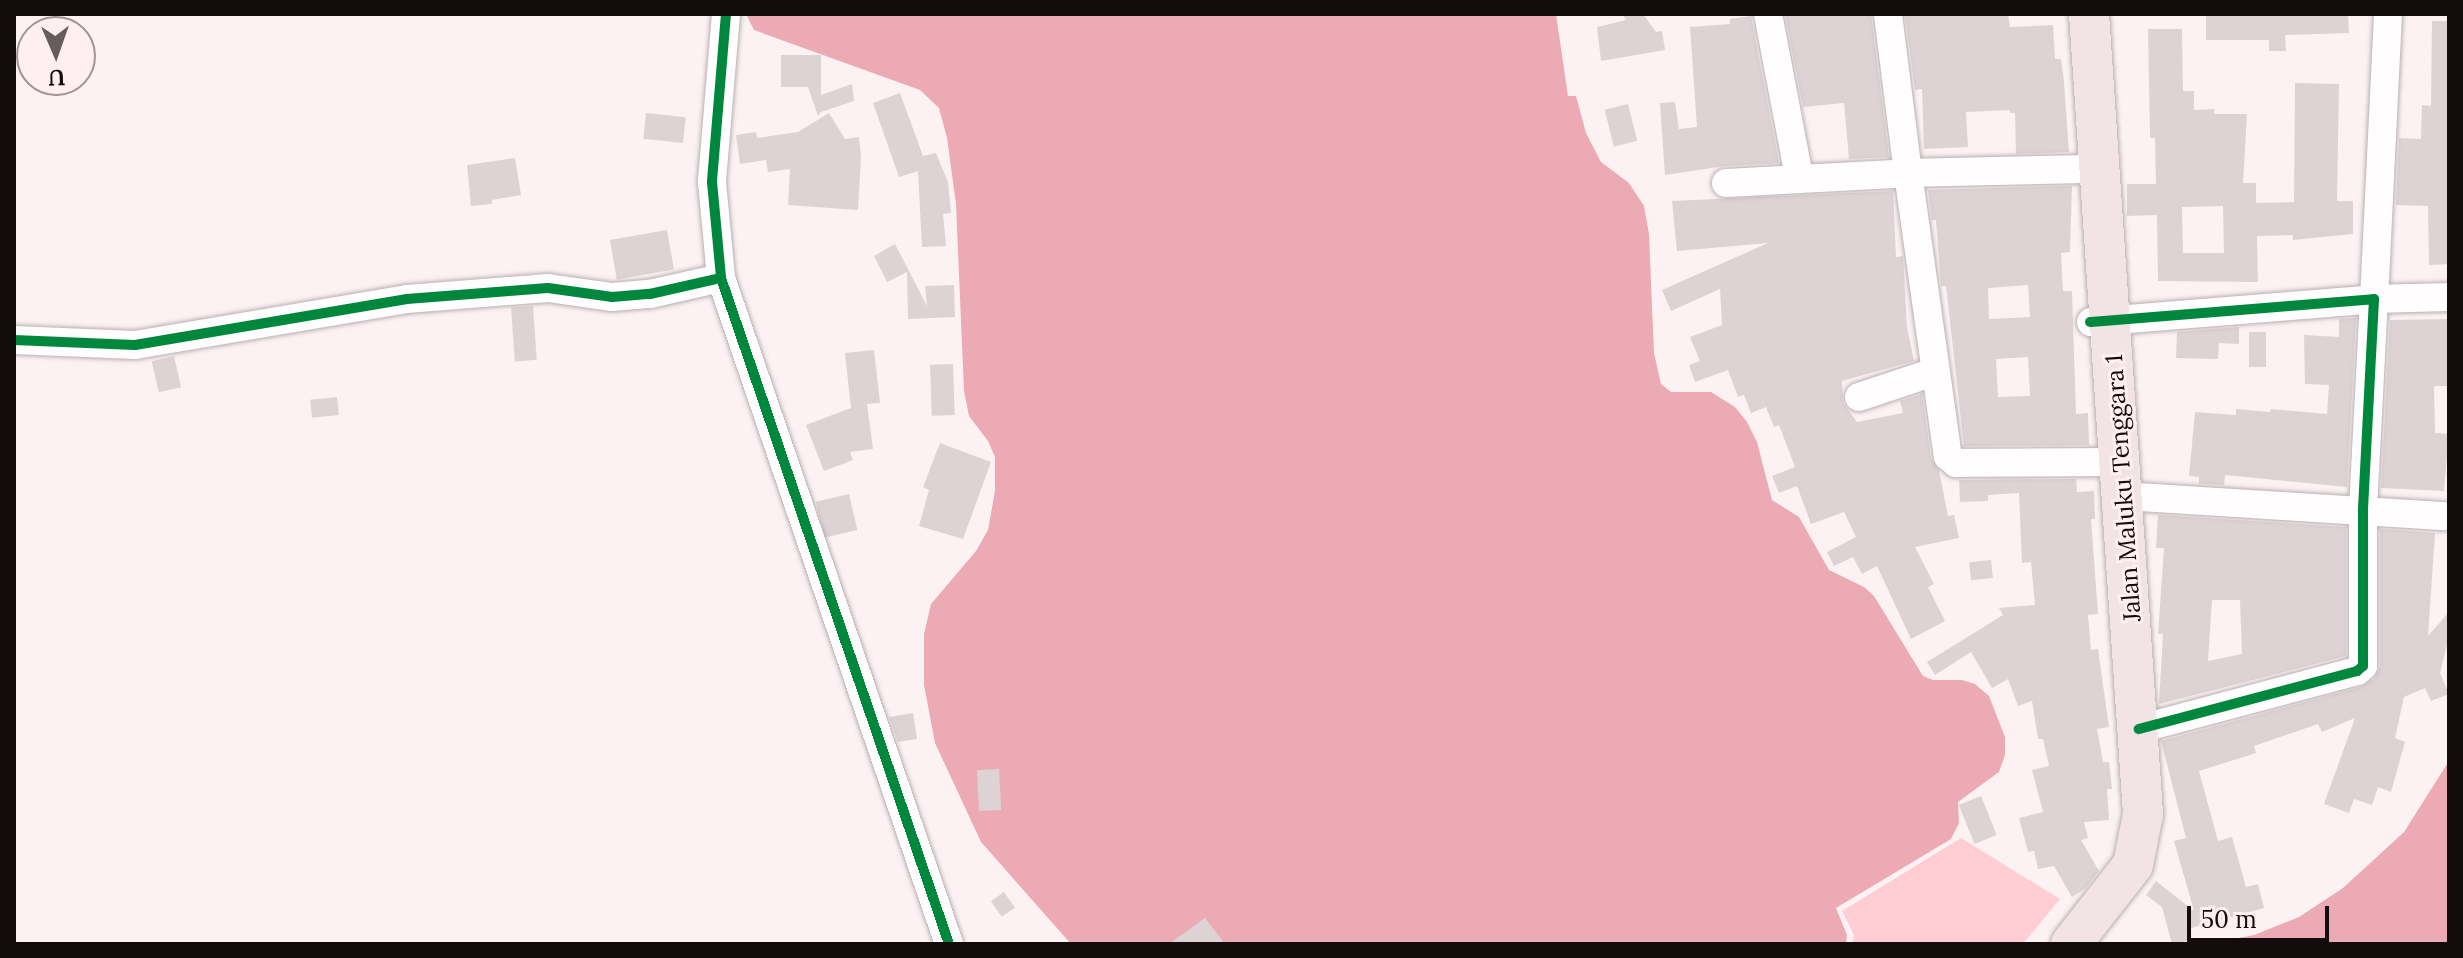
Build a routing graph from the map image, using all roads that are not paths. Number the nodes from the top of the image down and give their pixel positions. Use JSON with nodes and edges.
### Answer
{"nodes":[{"id":1,"x":726,"y":14,"type":"edge"},
{"id":2,"x":1768,"y":14,"type":"edge"},
{"id":3,"x":1888,"y":14,"type":"edge"},
{"id":4,"x":2072,"y":14,"type":"edge"},
{"id":5,"x":2089,"y":14,"type":"edge"},
{"id":6,"x":2388,"y":14,"type":"edge"},
{"id":7,"x":2082,"y":169,"type":"junction"},
{"id":8,"x":1908,"y":173,"type":"junction"},
{"id":9,"x":1799,"y":177,"type":"junction"},
{"id":10,"x":1726,"y":183,"type":"dead end"},
{"id":11,"x":721,"y":278,"type":"junction"},
{"id":12,"x":2449,"y":297,"type":"edge"},
{"id":13,"x":2374,"y":299,"type":"junction"},
{"id":14,"x":2101,"y":321,"type":"junction"},
{"id":15,"x":14,"y":340,"type":"edge"},
{"id":16,"x":1934,"y":372,"type":"junction"},
{"id":17,"x":1859,"y":397,"type":"dead end"},
{"id":18,"x":2100,"y":462,"type":"junction"},
{"id":19,"x":2123,"y":496,"type":"junction"},
{"id":20,"x":2363,"y":512,"type":"junction"},
{"id":21,"x":2443,"y":516,"type":"dead end"},
{"id":22,"x":2139,"y":729,"type":"junction"},
{"id":23,"x":2133,"y":865,"type":"junction"},
{"id":24,"x":949,"y":944,"type":"edge"},
{"id":25,"x":2071,"y":944,"type":"edge"}],
"edges":[{"from":1,"to":11,"type":"street"},
{"from":2,"to":9,"type":"street"},
{"from":3,"to":8,"type":"street"},
{"from":4,"to":7,"type":"highway","name":"Jalan Maluku Tenggara 1"},
{"from":5,"to":14,"type":"highway","name":"Jalan Maluku Tenggara 1"},
{"from":6,"to":13,"type":"street"},
{"from":7,"to":8,"type":"street"},
{"from":7,"to":14,"type":"highway","name":"Jalan Maluku Tenggara 1"},
{"from":8,"to":9,"type":"street"},
{"from":8,"to":16,"type":"street"},
{"from":9,"to":10,"type":"street"},
{"from":11,"to":15,"type":"street"},
{"from":11,"to":24,"type":"street"},
{"from":12,"to":13,"type":"street"},
{"from":13,"to":14,"type":"street"},
{"from":13,"to":20,"type":"street"},
{"from":14,"to":18,"type":"highway","name":"Jalan Maluku Tenggara 1"},
{"from":14,"to":19,"type":"highway","name":"Jalan Maluku Tenggara 1"},
{"from":16,"to":17,"type":"street"},
{"from":16,"to":18,"type":"street"},
{"from":18,"to":23,"type":"highway","name":"Jalan Maluku Tenggara 1"},
{"from":19,"to":20,"type":"street"},
{"from":19,"to":22,"type":"highway","name":"Jalan Maluku Tenggara 1"},
{"from":20,"to":21,"type":"street"},
{"from":20,"to":22,"type":"street"},
{"from":22,"to":23,"type":"highway","name":"Jalan Maluku Tenggara 1"},
{"from":23,"to":25,"type":"highway","name":"Jalan Maluku Tenggara 1"}]}
